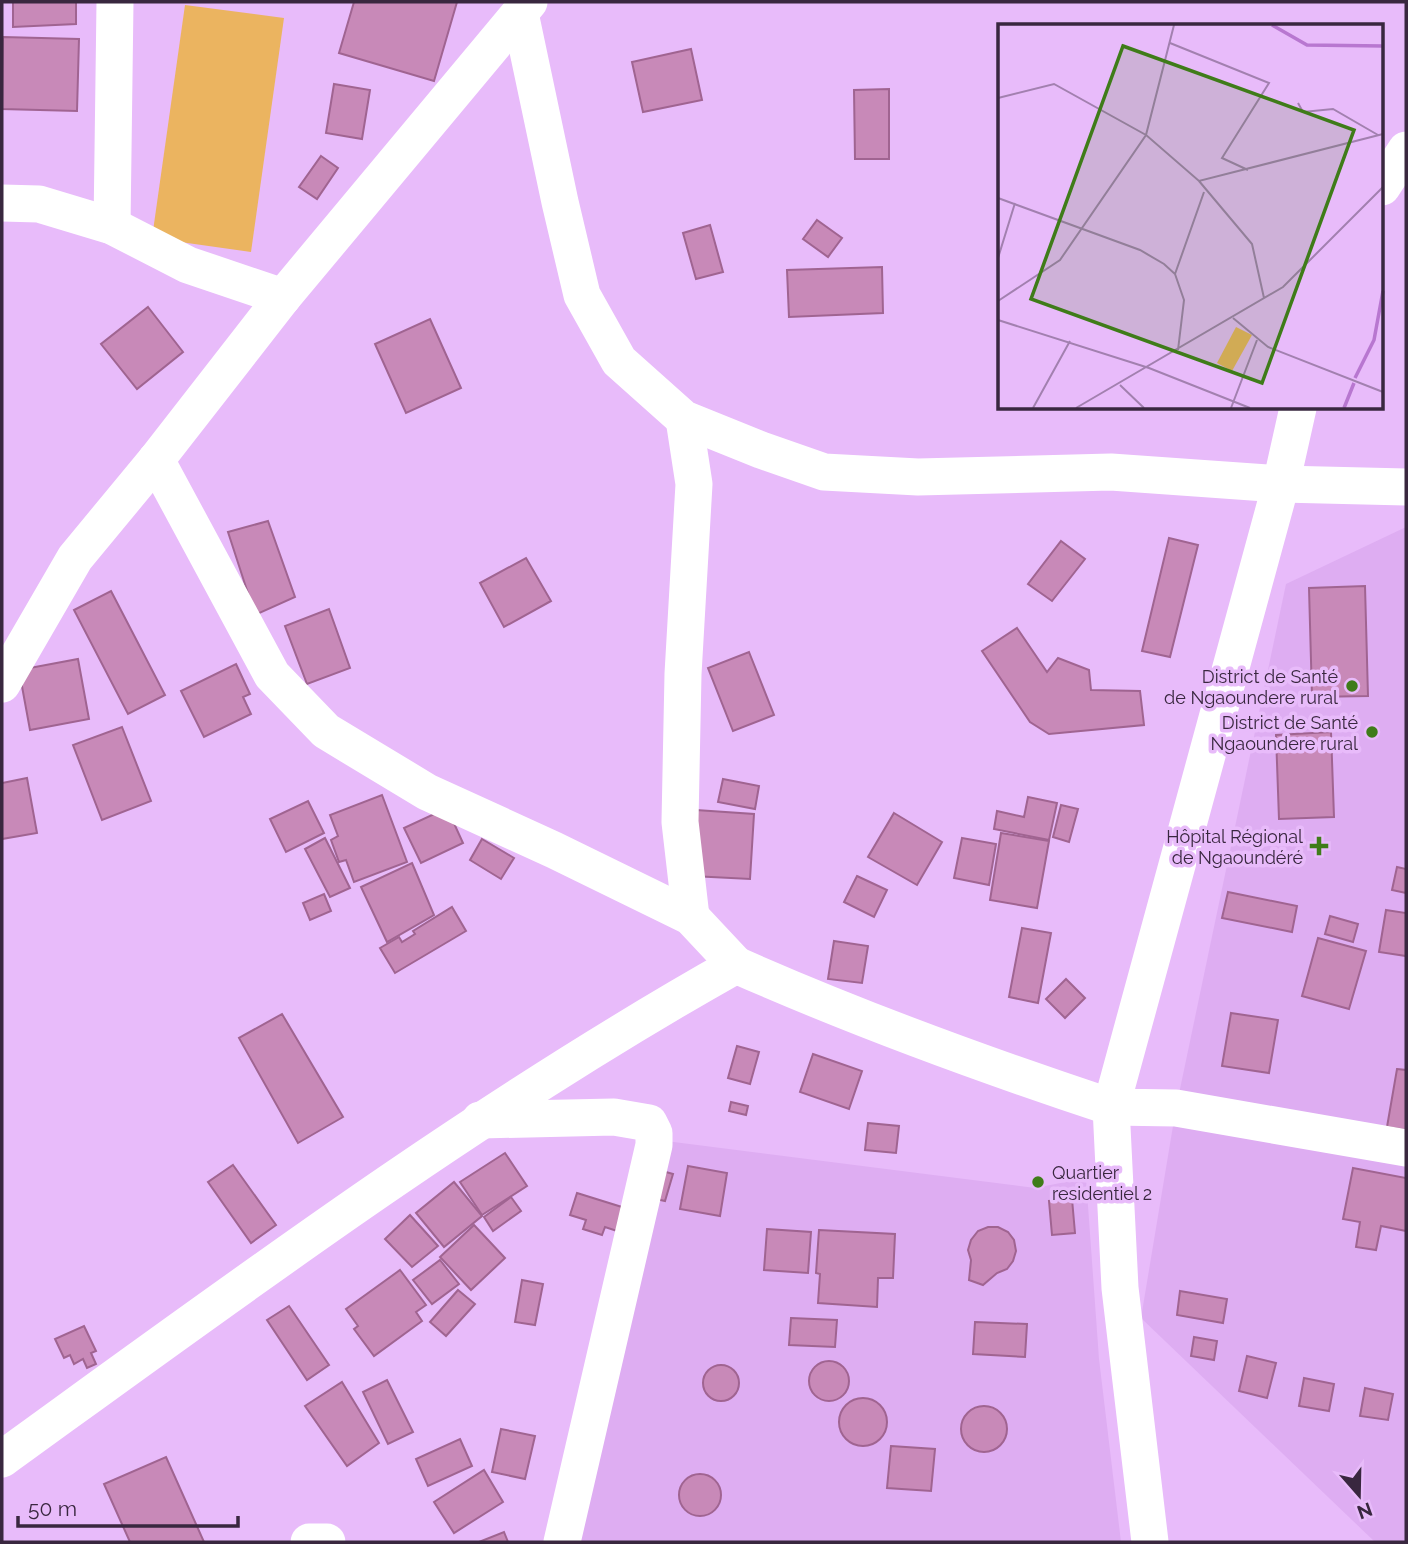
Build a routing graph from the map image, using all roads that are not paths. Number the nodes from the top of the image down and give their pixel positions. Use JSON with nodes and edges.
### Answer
{"nodes":[{"id":1,"x":115,"y":2,"type":"edge"},
{"id":2,"x":524,"y":7,"type":"edge"},
{"id":3,"x":1406,"y":150,"type":"edge"},
{"id":4,"x":1384,"y":184,"type":"edge"},
{"id":5,"x":2,"y":203,"type":"edge"},
{"id":6,"x":112,"y":226,"type":"junction"},
{"id":7,"x":283,"y":297,"type":"junction"},
{"id":8,"x":1298,"y":410,"type":"edge"},
{"id":9,"x":684,"y":419,"type":"junction"},
{"id":10,"x":156,"y":460,"type":"junction"},
{"id":11,"x":1281,"y":484,"type":"junction"},
{"id":12,"x":1406,"y":487,"type":"edge"},
{"id":13,"x":2,"y":684,"type":"edge"},
{"id":14,"x":691,"y":916,"type":"junction"},
{"id":15,"x":736,"y":965,"type":"junction"},
{"id":16,"x":1111,"y":1107,"type":"junction"},
{"id":17,"x":479,"y":1120,"type":"junction"},
{"id":18,"x":1406,"y":1148,"type":"edge"},
{"id":19,"x":2,"y":1459,"type":"edge"},
{"id":20,"x":309,"y":1542,"type":"edge"},
{"id":21,"x":327,"y":1542,"type":"edge"},
{"id":22,"x":562,"y":1542,"type":"edge"},
{"id":23,"x":1150,"y":1542,"type":"edge"}],
"edges":[{"from":1,"to":6,"type":"street"},
{"from":2,"to":7,"type":"street"},
{"from":2,"to":9,"type":"street"},
{"from":3,"to":4,"type":"street"},
{"from":5,"to":6,"type":"street"},
{"from":6,"to":7,"type":"street"},
{"from":7,"to":10,"type":"street"},
{"from":8,"to":11,"type":"street"},
{"from":9,"to":11,"type":"street"},
{"from":9,"to":14,"type":"street"},
{"from":10,"to":13,"type":"street"},
{"from":10,"to":14,"type":"street"},
{"from":11,"to":12,"type":"street"},
{"from":11,"to":16,"type":"street"},
{"from":14,"to":15,"type":"street"},
{"from":15,"to":16,"type":"street"},
{"from":15,"to":17,"type":"street"},
{"from":16,"to":18,"type":"street"},
{"from":16,"to":23,"type":"street"},
{"from":17,"to":19,"type":"street"},
{"from":17,"to":22,"type":"street"},
{"from":20,"to":21,"type":"street"}]}
